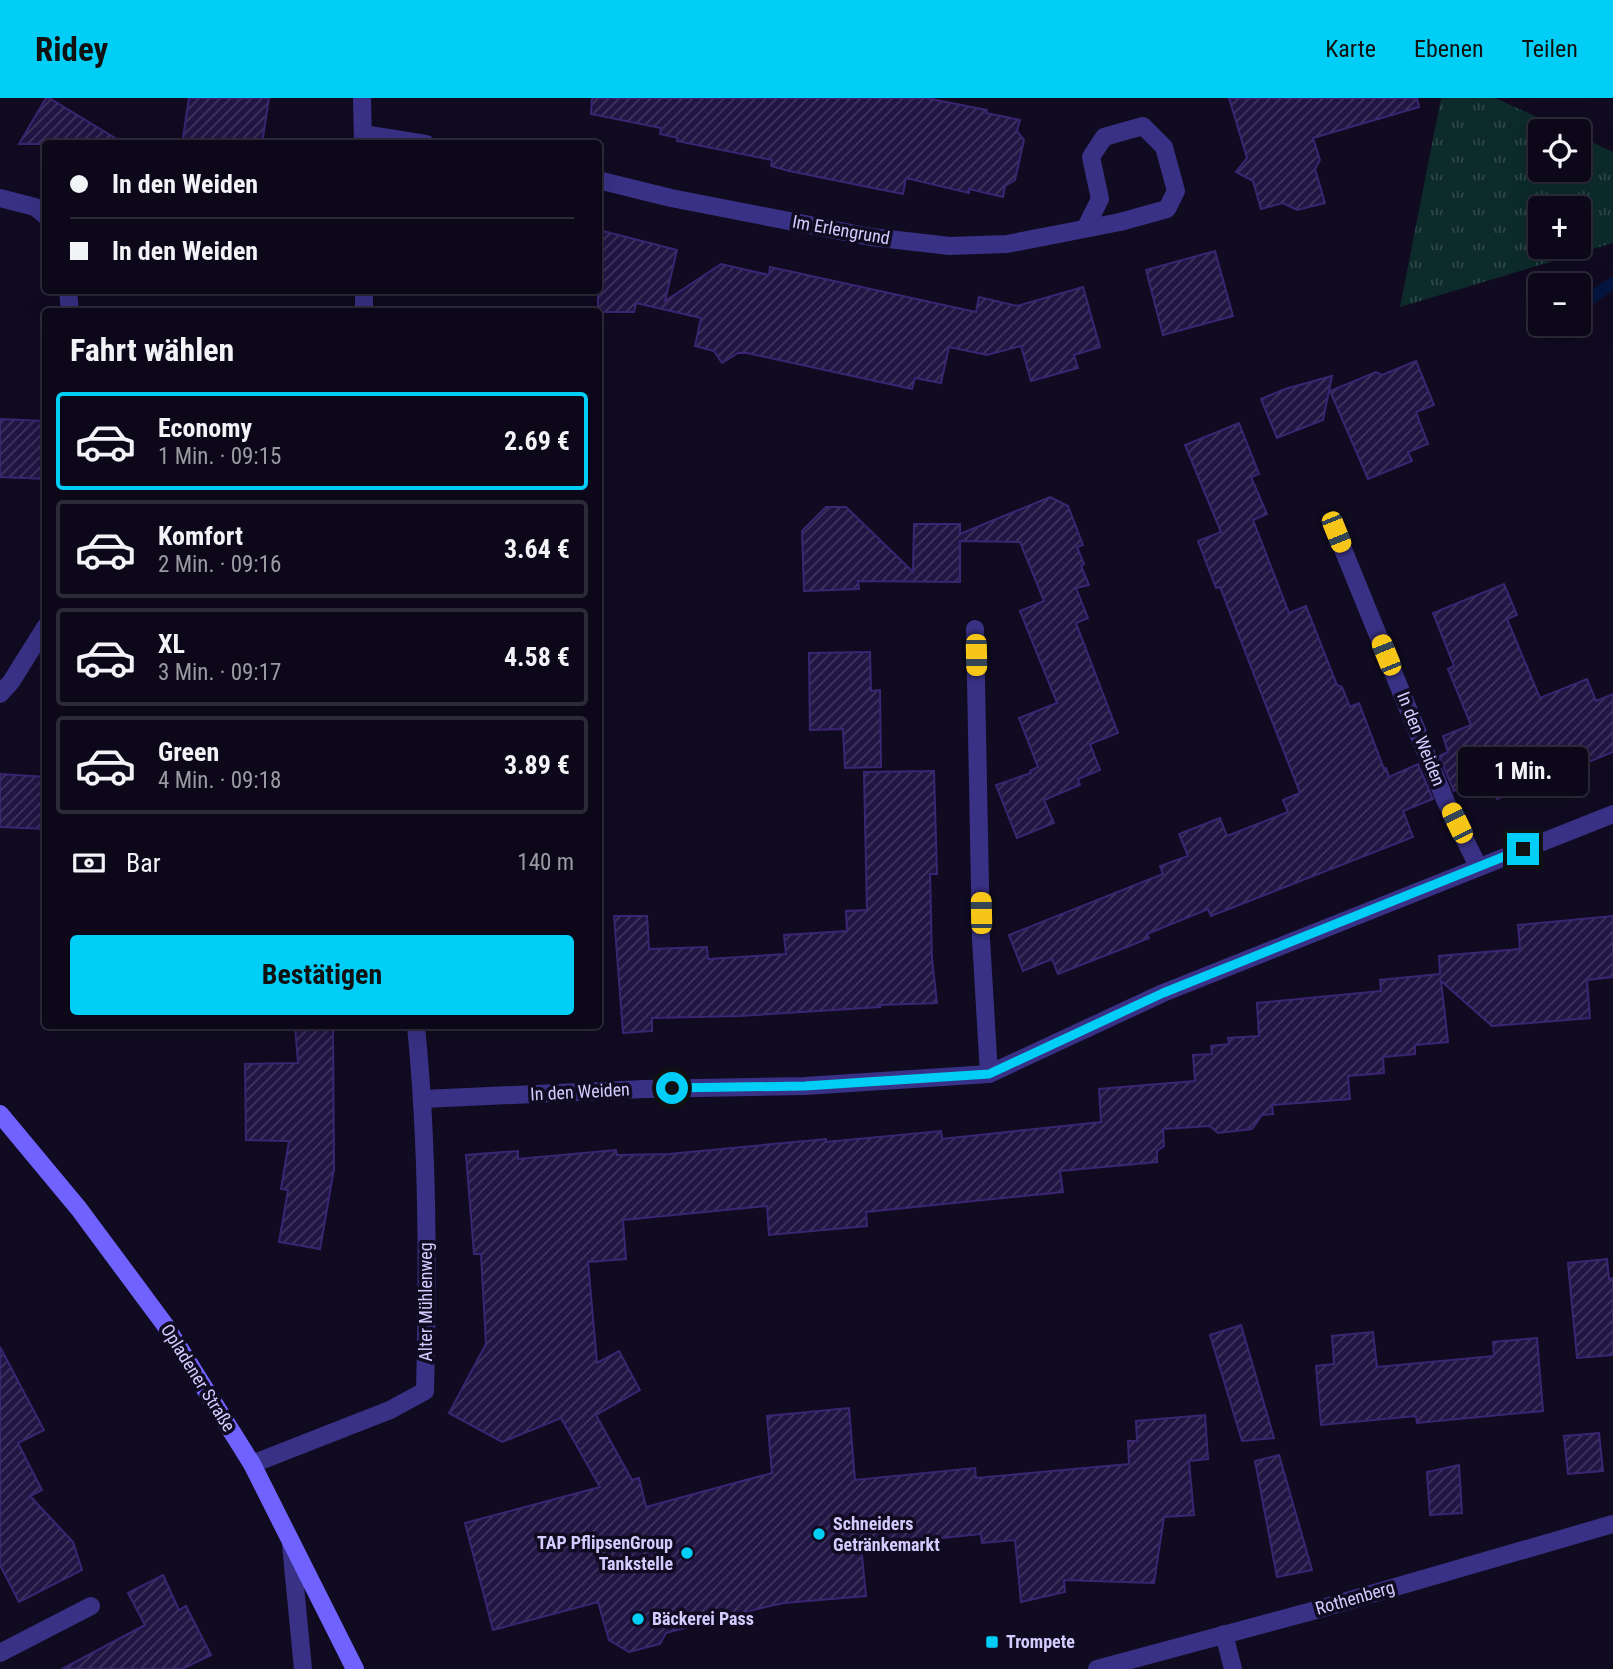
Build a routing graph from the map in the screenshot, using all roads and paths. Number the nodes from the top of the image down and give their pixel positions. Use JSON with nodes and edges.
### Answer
{"nodes":[{"id":1,"x":362,"y":98,"type":"edge"},
{"id":2,"x":363,"y":139,"type":"edge"},
{"id":3,"x":602,"y":181,"type":"edge"},
{"id":4,"x":0,"y":198,"type":"edge"},
{"id":5,"x":42,"y":213,"type":"edge"},
{"id":6,"x":1086,"y":227,"type":"junction"},
{"id":7,"x":1336,"y":532,"type":"dead end"},
{"id":8,"x":975,"y":629,"type":"dead end"},
{"id":9,"x":42,"y":632,"type":"edge"},
{"id":10,"x":0,"y":694,"type":"edge"},
{"id":11,"x":1613,"y":814,"type":"edge"},
{"id":12,"x":1478,"y":866,"type":"junction"},
{"id":13,"x":415,"y":1029,"type":"edge"},
{"id":14,"x":989,"y":1074,"type":"junction"},
{"id":15,"x":423,"y":1099,"type":"junction"},
{"id":16,"x":0,"y":1114,"type":"edge"},
{"id":17,"x":252,"y":1464,"type":"junction"},
{"id":18,"x":1613,"y":1524,"type":"edge"},
{"id":19,"x":291,"y":1545,"type":"junction"},
{"id":20,"x":91,"y":1606,"type":"dead end"},
{"id":21,"x":1224,"y":1634,"type":"junction"},
{"id":22,"x":0,"y":1653,"type":"edge"},
{"id":23,"x":303,"y":1669,"type":"edge"},
{"id":24,"x":355,"y":1669,"type":"edge"},
{"id":25,"x":1097,"y":1669,"type":"edge"},
{"id":26,"x":1233,"y":1669,"type":"edge"}],
"edges":[{"from":1,"to":2,"type":"street"},
{"from":3,"to":6,"type":"street","name":"Im Erlengrund"},
{"from":4,"to":5,"type":"street"},
{"from":6,"to":6,"type":"street","name":"Im Erlengrund"},
{"from":7,"to":12,"type":"street","name":"In den Weiden"},
{"from":8,"to":14,"type":"street"},
{"from":9,"to":10,"type":"street"},
{"from":11,"to":12,"type":"street","name":"In den Weiden"},
{"from":12,"to":14,"type":"street","name":"In den Weiden"},
{"from":13,"to":15,"type":"street","name":"Alter Mühlenweg"},
{"from":14,"to":15,"type":"street","name":"In den Weiden"},
{"from":15,"to":17,"type":"street","name":"Alter Mühlenweg"},
{"from":16,"to":17,"type":"main road","name":"Opladener Straße"},
{"from":17,"to":19,"type":"main road","name":"Opladener Straße"},
{"from":18,"to":21,"type":"street","name":"Rothenberg"},
{"from":19,"to":23,"type":"street"},
{"from":19,"to":24,"type":"main road","name":"Opladener Straße"},
{"from":20,"to":22,"type":"street"},
{"from":21,"to":25,"type":"street","name":"Rothenberg"},
{"from":21,"to":26,"type":"street"}]}
